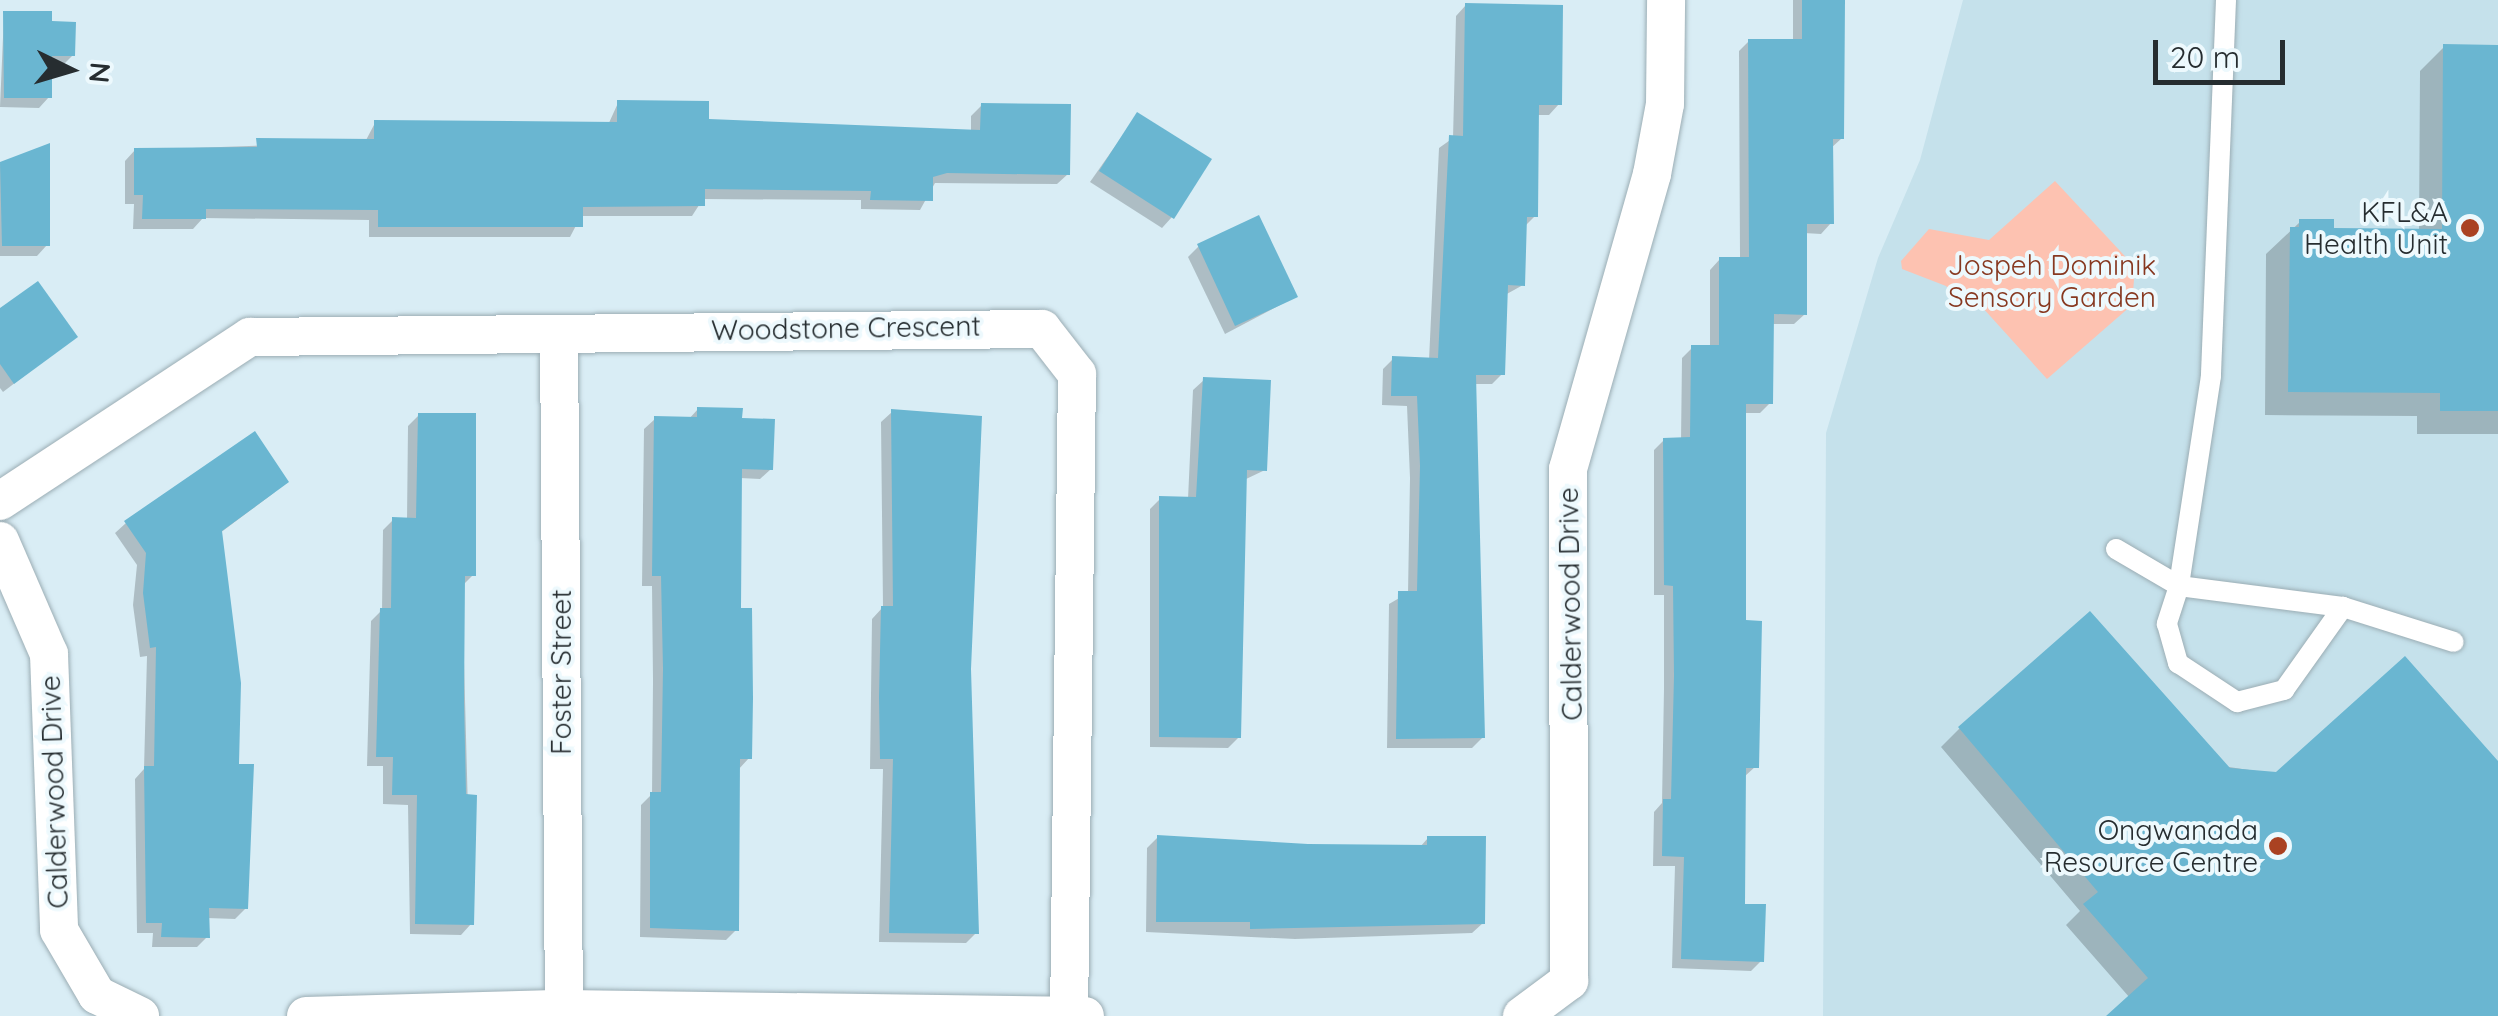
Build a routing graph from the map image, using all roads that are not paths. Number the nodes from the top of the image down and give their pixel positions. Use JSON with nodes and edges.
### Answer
{"nodes":[{"id":1,"x":1666,"y":0,"type":"edge"},
{"id":2,"x":2226,"y":0,"type":"edge"},
{"id":3,"x":559,"y":334,"type":"junction"},
{"id":4,"x":0,"y":501,"type":"edge"},
{"id":5,"x":0,"y":541,"type":"edge"},
{"id":6,"x":2116,"y":549,"type":"dead end"},
{"id":7,"x":2179,"y":586,"type":"junction"},
{"id":8,"x":2343,"y":607,"type":"junction"},
{"id":9,"x":2454,"y":642,"type":"dead end"},
{"id":10,"x":564,"y":1009,"type":"junction"},
{"id":11,"x":140,"y":1016,"type":"edge"},
{"id":12,"x":306,"y":1016,"type":"edge"},
{"id":13,"x":1069,"y":1016,"type":"edge"},
{"id":14,"x":1085,"y":1016,"type":"edge"},
{"id":15,"x":1522,"y":1016,"type":"edge"}],
"edges":[{"from":1,"to":15,"type":"street","name":"Calderwood Drive"},
{"from":2,"to":7,"type":"lane"},
{"from":3,"to":4,"type":"street","name":"Woodstone Crescent"},
{"from":3,"to":10,"type":"street","name":"Foster Street"},
{"from":3,"to":13,"type":"street","name":"Woodstone Crescent"},
{"from":5,"to":11,"type":"street","name":"Calderwood Drive"},
{"from":6,"to":7,"type":"lane"},
{"from":7,"to":8,"type":"lane"},
{"from":7,"to":8,"type":"lane"},
{"from":8,"to":9,"type":"lane"},
{"from":10,"to":12,"type":"street"},
{"from":10,"to":13,"type":"street"},
{"from":13,"to":14,"type":"street"}]}
